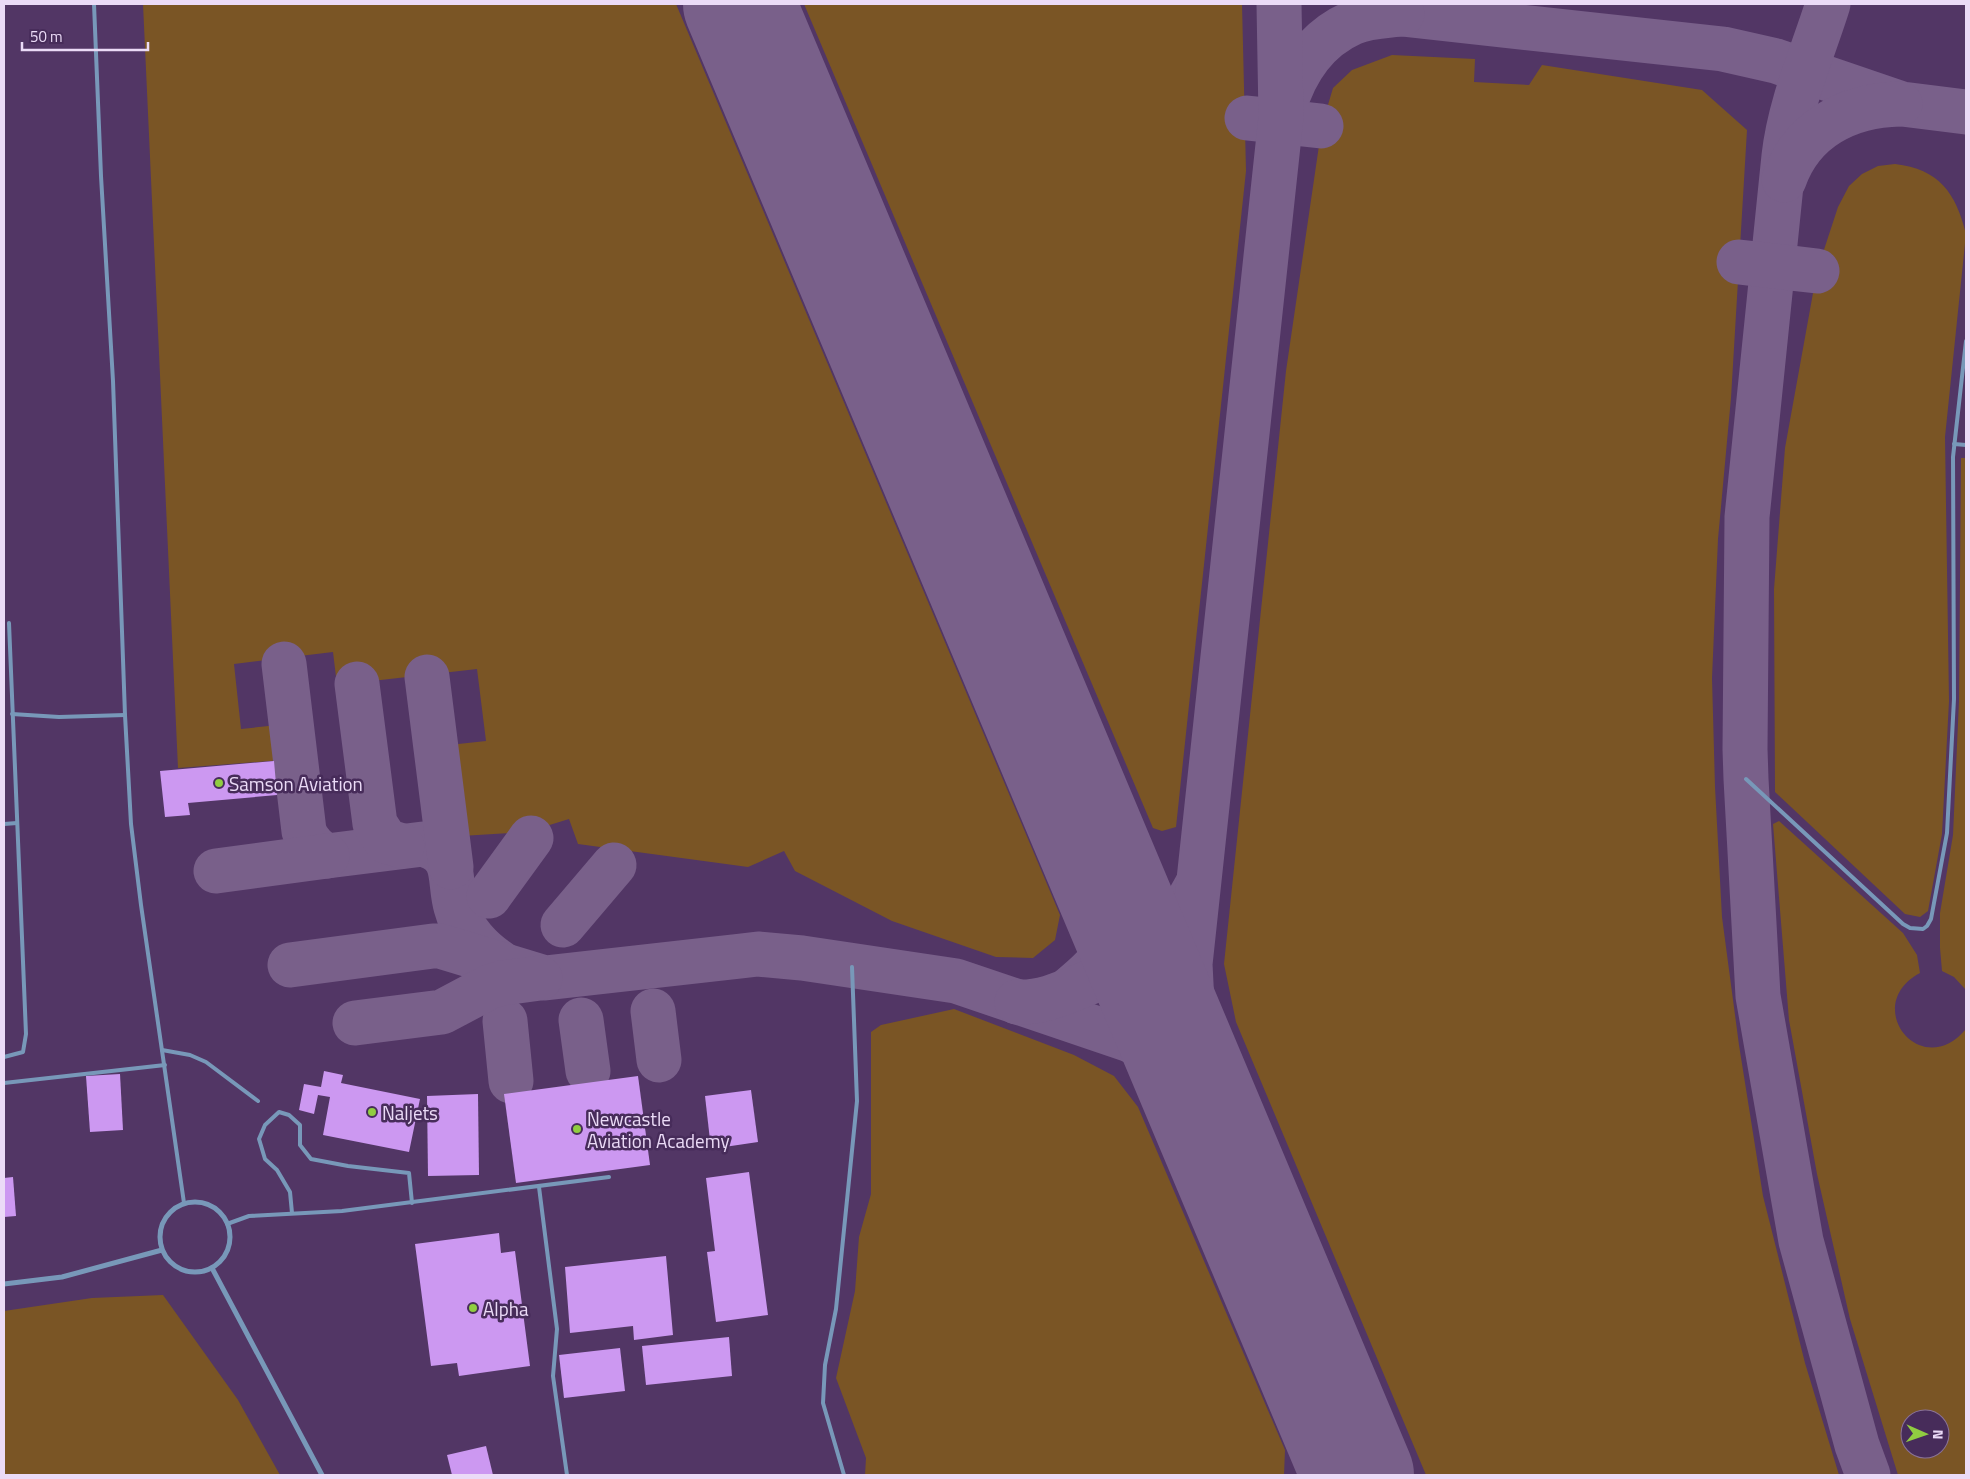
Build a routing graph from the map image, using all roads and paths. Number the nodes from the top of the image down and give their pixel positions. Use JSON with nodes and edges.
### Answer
{"nodes":[{"id":1,"x":94,"y":4,"type":"edge"},
{"id":2,"x":1966,"y":340,"type":"edge"},
{"id":3,"x":1954,"y":444,"type":"junction"},
{"id":4,"x":1966,"y":445,"type":"edge"},
{"id":5,"x":9,"y":623,"type":"dead end"},
{"id":6,"x":12,"y":714,"type":"junction"},
{"id":7,"x":125,"y":715,"type":"junction"},
{"id":8,"x":1746,"y":779,"type":"dead end"},
{"id":9,"x":17,"y":823,"type":"junction"},
{"id":10,"x":4,"y":824,"type":"edge"},
{"id":11,"x":852,"y":967,"type":"dead end"},
{"id":12,"x":162,"y":1050,"type":"junction"},
{"id":13,"x":4,"y":1057,"type":"edge"},
{"id":14,"x":165,"y":1065,"type":"junction"},
{"id":15,"x":4,"y":1083,"type":"edge"},
{"id":16,"x":258,"y":1100,"type":"dead end"},
{"id":17,"x":609,"y":1177,"type":"dead end"},
{"id":18,"x":539,"y":1187,"type":"junction"},
{"id":19,"x":184,"y":1203,"type":"junction"},
{"id":20,"x":412,"y":1203,"type":"junction"},
{"id":21,"x":292,"y":1213,"type":"junction"},
{"id":22,"x":227,"y":1224,"type":"junction"},
{"id":23,"x":162,"y":1250,"type":"junction"},
{"id":24,"x":212,"y":1268,"type":"junction"},
{"id":25,"x":4,"y":1284,"type":"edge"},
{"id":26,"x":322,"y":1475,"type":"edge"},
{"id":27,"x":567,"y":1475,"type":"edge"},
{"id":28,"x":844,"y":1475,"type":"edge"}],
"edges":[{"from":1,"to":7,"type":"lane"},
{"from":2,"to":3,"type":"lane"},
{"from":3,"to":4,"type":"lane"},
{"from":3,"to":8,"type":"lane"},
{"from":5,"to":6,"type":"lane"},
{"from":6,"to":7,"type":"lane"},
{"from":6,"to":9,"type":"lane"},
{"from":7,"to":12,"type":"lane"},
{"from":9,"to":10,"type":"lane"},
{"from":9,"to":13,"type":"lane"},
{"from":11,"to":28,"type":"lane"},
{"from":12,"to":14,"type":"lane"},
{"from":12,"to":16,"type":"lane"},
{"from":14,"to":15,"type":"lane"},
{"from":14,"to":19,"type":"lane"},
{"from":17,"to":18,"type":"lane"},
{"from":18,"to":20,"type":"lane"},
{"from":18,"to":27,"type":"lane"},
{"from":19,"to":22,"type":"street"},
{"from":19,"to":23,"type":"street"},
{"from":20,"to":21,"type":"lane"},
{"from":20,"to":21,"type":"lane"},
{"from":21,"to":22,"type":"lane"},
{"from":22,"to":24,"type":"street"},
{"from":23,"to":24,"type":"street"},
{"from":23,"to":25,"type":"street"},
{"from":24,"to":26,"type":"street"}]}
